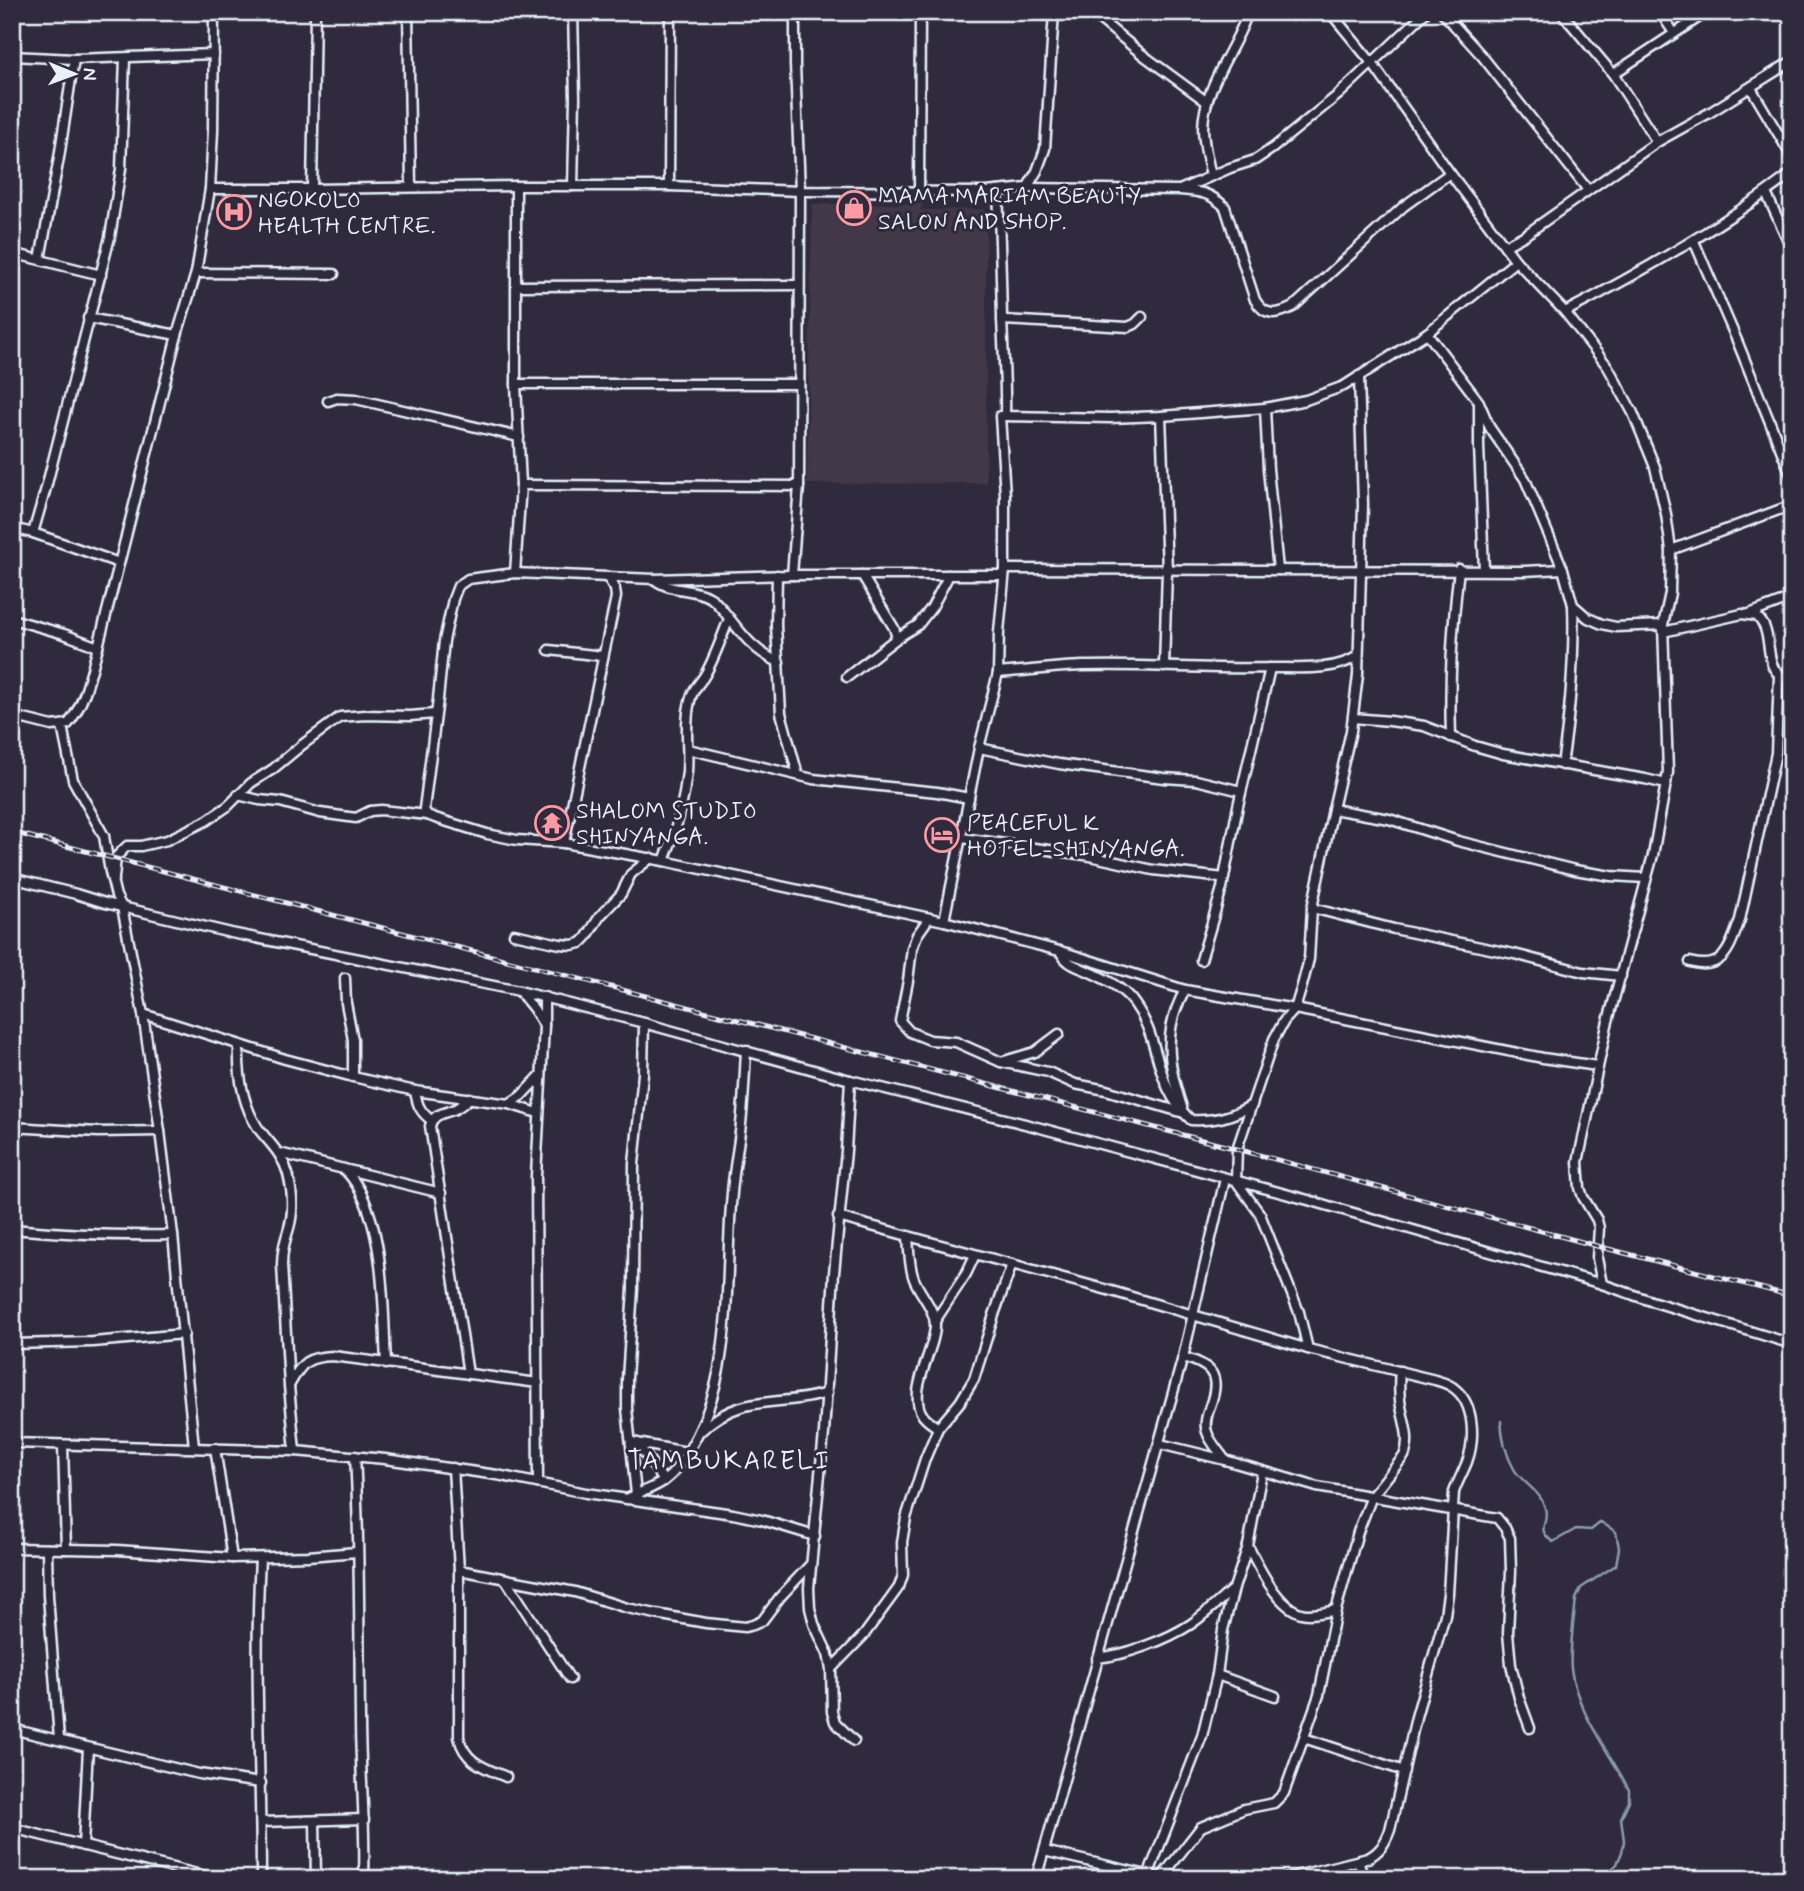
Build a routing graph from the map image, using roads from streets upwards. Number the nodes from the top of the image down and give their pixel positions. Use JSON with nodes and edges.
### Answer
{"nodes":[{"id":1,"x":214,"y":12,"type":"edge"},
{"id":2,"x":315,"y":12,"type":"edge"},
{"id":3,"x":408,"y":12,"type":"edge"},
{"id":4,"x":573,"y":12,"type":"edge"},
{"id":5,"x":670,"y":12,"type":"edge"},
{"id":6,"x":795,"y":12,"type":"edge"},
{"id":7,"x":920,"y":12,"type":"edge"},
{"id":8,"x":1054,"y":12,"type":"edge"},
{"id":9,"x":1091,"y":12,"type":"edge"},
{"id":10,"x":1248,"y":12,"type":"edge"},
{"id":11,"x":1330,"y":12,"type":"edge"},
{"id":12,"x":1426,"y":12,"type":"edge"},
{"id":13,"x":1442,"y":12,"type":"edge"},
{"id":14,"x":1560,"y":12,"type":"edge"},
{"id":15,"x":1660,"y":12,"type":"edge"},
{"id":16,"x":1707,"y":12,"type":"edge"},
{"id":17,"x":1674,"y":33,"type":"junction"},
{"id":18,"x":214,"y":54,"type":"junction"},
{"id":19,"x":12,"y":56,"type":"edge"},
{"id":20,"x":125,"y":58,"type":"junction"},
{"id":21,"x":74,"y":59,"type":"junction"},
{"id":22,"x":1792,"y":61,"type":"edge"},
{"id":23,"x":1372,"y":63,"type":"junction"},
{"id":24,"x":1613,"y":74,"type":"junction"},
{"id":25,"x":1751,"y":88,"type":"junction"},
{"id":26,"x":1207,"y":102,"type":"junction"},
{"id":27,"x":1657,"y":142,"type":"junction"},
{"id":28,"x":1792,"y":158,"type":"edge"},
{"id":29,"x":1450,"y":173,"type":"junction"},
{"id":30,"x":1792,"y":173,"type":"edge"},
{"id":31,"x":1211,"y":176,"type":"junction"},
{"id":32,"x":411,"y":186,"type":"junction"},
{"id":33,"x":516,"y":186,"type":"junction"},
{"id":34,"x":573,"y":186,"type":"junction"},
{"id":35,"x":669,"y":186,"type":"junction"},
{"id":36,"x":1027,"y":188,"type":"junction"},
{"id":37,"x":210,"y":189,"type":"junction"},
{"id":38,"x":312,"y":189,"type":"junction"},
{"id":39,"x":1180,"y":190,"type":"junction"},
{"id":40,"x":1588,"y":190,"type":"junction"},
{"id":41,"x":800,"y":191,"type":"junction"},
{"id":42,"x":919,"y":191,"type":"junction"},
{"id":43,"x":998,"y":191,"type":"junction"},
{"id":44,"x":1766,"y":193,"type":"junction"},
{"id":45,"x":1694,"y":241,"type":"junction"},
{"id":46,"x":1505,"y":246,"type":"junction"},
{"id":47,"x":1792,"y":249,"type":"edge"},
{"id":48,"x":12,"y":253,"type":"edge"},
{"id":49,"x":40,"y":259,"type":"junction"},
{"id":50,"x":1516,"y":261,"type":"junction"},
{"id":51,"x":196,"y":273,"type":"junction"},
{"id":52,"x":334,"y":274,"type":"dead end"},
{"id":53,"x":101,"y":275,"type":"junction"},
{"id":54,"x":799,"y":285,"type":"junction"},
{"id":55,"x":517,"y":286,"type":"junction"},
{"id":56,"x":1565,"y":312,"type":"junction"},
{"id":57,"x":1142,"y":317,"type":"dead end"},
{"id":58,"x":88,"y":318,"type":"junction"},
{"id":59,"x":1002,"y":320,"type":"junction"},
{"id":60,"x":1427,"y":334,"type":"junction"},
{"id":61,"x":177,"y":335,"type":"junction"},
{"id":62,"x":1359,"y":376,"type":"junction"},
{"id":63,"x":516,"y":384,"type":"junction"},
{"id":64,"x":799,"y":384,"type":"junction"},
{"id":65,"x":328,"y":401,"type":"dead end"},
{"id":66,"x":1479,"y":402,"type":"junction"},
{"id":67,"x":1265,"y":408,"type":"junction"},
{"id":68,"x":1005,"y":416,"type":"junction"},
{"id":69,"x":1161,"y":416,"type":"junction"},
{"id":70,"x":519,"y":437,"type":"junction"},
{"id":71,"x":1792,"y":477,"type":"edge"},
{"id":72,"x":521,"y":485,"type":"junction"},
{"id":73,"x":799,"y":486,"type":"junction"},
{"id":74,"x":1792,"y":505,"type":"edge"},
{"id":75,"x":12,"y":528,"type":"edge"},
{"id":76,"x":33,"y":533,"type":"junction"},
{"id":77,"x":1671,"y":550,"type":"junction"},
{"id":78,"x":119,"y":563,"type":"junction"},
{"id":79,"x":1459,"y":569,"type":"junction"},
{"id":80,"x":1563,"y":569,"type":"junction"},
{"id":81,"x":1167,"y":570,"type":"junction"},
{"id":82,"x":1278,"y":570,"type":"junction"},
{"id":83,"x":1360,"y":570,"type":"junction"},
{"id":84,"x":1484,"y":570,"type":"junction"},
{"id":85,"x":1005,"y":572,"type":"junction"},
{"id":86,"x":515,"y":573,"type":"junction"},
{"id":87,"x":777,"y":575,"type":"junction"},
{"id":88,"x":792,"y":575,"type":"junction"},
{"id":89,"x":862,"y":575,"type":"junction"},
{"id":90,"x":949,"y":575,"type":"junction"},
{"id":91,"x":608,"y":578,"type":"junction"},
{"id":92,"x":654,"y":579,"type":"junction"},
{"id":93,"x":1792,"y":598,"type":"edge"},
{"id":94,"x":1573,"y":605,"type":"junction"},
{"id":95,"x":1748,"y":614,"type":"junction"},
{"id":96,"x":12,"y":619,"type":"edge"},
{"id":97,"x":729,"y":619,"type":"junction"},
{"id":98,"x":1662,"y":629,"type":"junction"},
{"id":99,"x":897,"y":638,"type":"junction"},
{"id":100,"x":98,"y":647,"type":"junction"},
{"id":101,"x":549,"y":650,"type":"dead end"},
{"id":102,"x":603,"y":656,"type":"junction"},
{"id":103,"x":1358,"y":656,"type":"junction"},
{"id":104,"x":779,"y":662,"type":"junction"},
{"id":105,"x":1164,"y":667,"type":"junction"},
{"id":106,"x":1270,"y":668,"type":"junction"},
{"id":107,"x":998,"y":673,"type":"junction"},
{"id":108,"x":1779,"y":676,"type":"junction"},
{"id":109,"x":847,"y":677,"type":"dead end"},
{"id":110,"x":1792,"y":680,"type":"edge"},
{"id":111,"x":435,"y":713,"type":"junction"},
{"id":112,"x":12,"y":716,"type":"edge"},
{"id":113,"x":1353,"y":718,"type":"junction"},
{"id":114,"x":62,"y":726,"type":"junction"},
{"id":115,"x":1451,"y":737,"type":"junction"},
{"id":116,"x":979,"y":748,"type":"junction"},
{"id":117,"x":688,"y":749,"type":"junction"},
{"id":118,"x":1562,"y":765,"type":"junction"},
{"id":119,"x":797,"y":775,"type":"junction"},
{"id":120,"x":1666,"y":784,"type":"junction"},
{"id":121,"x":1241,"y":791,"type":"junction"},
{"id":122,"x":238,"y":795,"type":"junction"},
{"id":123,"x":969,"y":798,"type":"junction"},
{"id":124,"x":1333,"y":809,"type":"junction"},
{"id":125,"x":427,"y":815,"type":"junction"},
{"id":126,"x":962,"y":838,"type":"junction"},
{"id":127,"x":564,"y":844,"type":"junction"},
{"id":128,"x":651,"y":858,"type":"junction"},
{"id":129,"x":664,"y":861,"type":"junction"},
{"id":130,"x":12,"y":878,"type":"edge"},
{"id":131,"x":1224,"y":878,"type":"junction"},
{"id":132,"x":1646,"y":878,"type":"junction"},
{"id":133,"x":113,"y":884,"type":"junction"},
{"id":134,"x":122,"y":907,"type":"junction"},
{"id":135,"x":1312,"y":908,"type":"junction"},
{"id":136,"x":929,"y":918,"type":"junction"},
{"id":137,"x":944,"y":921,"type":"junction"},
{"id":138,"x":514,"y":934,"type":"dead end"},
{"id":139,"x":1060,"y":951,"type":"junction"},
{"id":140,"x":1201,"y":960,"type":"dead end"},
{"id":141,"x":1690,"y":962,"type":"dead end"},
{"id":142,"x":1621,"y":976,"type":"junction"},
{"id":143,"x":345,"y":978,"type":"dead end"},
{"id":144,"x":1185,"y":990,"type":"junction"},
{"id":145,"x":519,"y":991,"type":"junction"},
{"id":146,"x":544,"y":998,"type":"junction"},
{"id":147,"x":1295,"y":1009,"type":"junction"},
{"id":148,"x":143,"y":1014,"type":"junction"},
{"id":149,"x":644,"y":1023,"type":"junction"},
{"id":150,"x":544,"y":1026,"type":"junction"},
{"id":151,"x":1059,"y":1034,"type":"dead end"},
{"id":152,"x":239,"y":1045,"type":"junction"},
{"id":153,"x":746,"y":1050,"type":"junction"},
{"id":154,"x":1002,"y":1062,"type":"junction"},
{"id":155,"x":1597,"y":1066,"type":"junction"},
{"id":156,"x":540,"y":1076,"type":"junction"},
{"id":157,"x":353,"y":1077,"type":"junction"},
{"id":158,"x":850,"y":1080,"type":"junction"},
{"id":159,"x":415,"y":1091,"type":"junction"},
{"id":160,"x":470,"y":1098,"type":"junction"},
{"id":161,"x":509,"y":1104,"type":"junction"},
{"id":162,"x":1252,"y":1105,"type":"junction"},
{"id":163,"x":538,"y":1113,"type":"junction"},
{"id":164,"x":1184,"y":1113,"type":"junction"},
{"id":165,"x":431,"y":1120,"type":"junction"},
{"id":166,"x":12,"y":1127,"type":"edge"},
{"id":167,"x":160,"y":1131,"type":"junction"},
{"id":168,"x":279,"y":1153,"type":"junction"},
{"id":169,"x":344,"y":1169,"type":"junction"},
{"id":170,"x":1225,"y":1179,"type":"junction"},
{"id":171,"x":1236,"y":1181,"type":"junction"},
{"id":172,"x":440,"y":1193,"type":"junction"},
{"id":173,"x":838,"y":1217,"type":"junction"},
{"id":174,"x":12,"y":1229,"type":"edge"},
{"id":175,"x":173,"y":1235,"type":"junction"},
{"id":176,"x":908,"y":1236,"type":"junction"},
{"id":177,"x":975,"y":1255,"type":"junction"},
{"id":178,"x":1013,"y":1264,"type":"junction"},
{"id":179,"x":1602,"y":1283,"type":"junction"},
{"id":180,"x":1194,"y":1315,"type":"junction"},
{"id":181,"x":935,"y":1321,"type":"junction"},
{"id":182,"x":184,"y":1334,"type":"junction"},
{"id":183,"x":1792,"y":1343,"type":"edge"},
{"id":184,"x":12,"y":1344,"type":"edge"},
{"id":185,"x":1308,"y":1349,"type":"junction"},
{"id":186,"x":1183,"y":1357,"type":"junction"},
{"id":187,"x":386,"y":1364,"type":"junction"},
{"id":188,"x":1400,"y":1371,"type":"junction"},
{"id":189,"x":468,"y":1374,"type":"junction"},
{"id":190,"x":538,"y":1382,"type":"junction"},
{"id":191,"x":289,"y":1386,"type":"junction"},
{"id":192,"x":827,"y":1393,"type":"junction"},
{"id":193,"x":938,"y":1429,"type":"junction"},
{"id":194,"x":700,"y":1433,"type":"junction"},
{"id":195,"x":12,"y":1443,"type":"edge"},
{"id":196,"x":634,"y":1443,"type":"junction"},
{"id":197,"x":1160,"y":1444,"type":"junction"},
{"id":198,"x":63,"y":1445,"type":"junction"},
{"id":199,"x":194,"y":1447,"type":"junction"},
{"id":200,"x":215,"y":1448,"type":"junction"},
{"id":201,"x":295,"y":1451,"type":"junction"},
{"id":202,"x":687,"y":1452,"type":"junction"},
{"id":203,"x":355,"y":1456,"type":"junction"},
{"id":204,"x":1226,"y":1460,"type":"junction"},
{"id":205,"x":453,"y":1468,"type":"junction"},
{"id":206,"x":1262,"y":1472,"type":"junction"},
{"id":207,"x":664,"y":1481,"type":"junction"},
{"id":208,"x":538,"y":1483,"type":"junction"},
{"id":209,"x":636,"y":1494,"type":"junction"},
{"id":210,"x":1372,"y":1496,"type":"junction"},
{"id":211,"x":627,"y":1499,"type":"junction"},
{"id":212,"x":1454,"y":1510,"type":"junction"},
{"id":213,"x":815,"y":1536,"type":"junction"},
{"id":214,"x":1248,"y":1546,"type":"junction"},
{"id":215,"x":12,"y":1548,"type":"edge"},
{"id":216,"x":47,"y":1549,"type":"junction"},
{"id":217,"x":66,"y":1549,"type":"junction"},
{"id":218,"x":357,"y":1552,"type":"junction"},
{"id":219,"x":232,"y":1558,"type":"junction"},
{"id":220,"x":260,"y":1558,"type":"junction"},
{"id":221,"x":810,"y":1566,"type":"junction"},
{"id":222,"x":459,"y":1570,"type":"junction"},
{"id":223,"x":506,"y":1580,"type":"junction"},
{"id":224,"x":1234,"y":1588,"type":"junction"},
{"id":225,"x":1336,"y":1610,"type":"junction"},
{"id":226,"x":1097,"y":1658,"type":"junction"},
{"id":227,"x":831,"y":1669,"type":"junction"},
{"id":228,"x":1217,"y":1675,"type":"junction"},
{"id":229,"x":570,"y":1679,"type":"dead end"},
{"id":230,"x":1275,"y":1696,"type":"dead end"},
{"id":231,"x":1530,"y":1728,"type":"dead end"},
{"id":232,"x":12,"y":1729,"type":"edge"},
{"id":233,"x":1304,"y":1738,"type":"junction"},
{"id":234,"x":59,"y":1739,"type":"junction"},
{"id":235,"x":854,"y":1741,"type":"dead end"},
{"id":236,"x":88,"y":1748,"type":"junction"},
{"id":237,"x":1404,"y":1771,"type":"junction"},
{"id":238,"x":506,"y":1777,"type":"dead end"},
{"id":239,"x":261,"y":1783,"type":"junction"},
{"id":240,"x":364,"y":1819,"type":"junction"},
{"id":241,"x":315,"y":1821,"type":"junction"},
{"id":242,"x":261,"y":1822,"type":"junction"},
{"id":243,"x":12,"y":1828,"type":"edge"},
{"id":244,"x":83,"y":1846,"type":"junction"},
{"id":245,"x":1044,"y":1851,"type":"junction"},
{"id":246,"x":1358,"y":1861,"type":"junction"},
{"id":247,"x":1148,"y":1876,"type":"junction"},
{"id":248,"x":1162,"y":1878,"type":"edge"},
{"id":249,"x":217,"y":1879,"type":"edge"},
{"id":250,"x":261,"y":1879,"type":"edge"},
{"id":251,"x":316,"y":1879,"type":"edge"},
{"id":252,"x":364,"y":1879,"type":"edge"},
{"id":253,"x":1036,"y":1879,"type":"edge"},
{"id":254,"x":1284,"y":1879,"type":"edge"},
{"id":255,"x":1364,"y":1879,"type":"edge"}],
"edges":[{"from":1,"to":18,"type":"street"},
{"from":2,"to":38,"type":"street"},
{"from":3,"to":32,"type":"street"},
{"from":4,"to":34,"type":"street"},
{"from":5,"to":35,"type":"street"},
{"from":6,"to":41,"type":"street"},
{"from":7,"to":42,"type":"street"},
{"from":8,"to":36,"type":"street"},
{"from":9,"to":26,"type":"street"},
{"from":10,"to":26,"type":"street"},
{"from":11,"to":23,"type":"street"},
{"from":12,"to":23,"type":"street"},
{"from":13,"to":40,"type":"street"},
{"from":14,"to":24,"type":"street"},
{"from":15,"to":17,"type":"street"},
{"from":16,"to":17,"type":"street"},
{"from":17,"to":24,"type":"street"},
{"from":18,"to":20,"type":"street"},
{"from":18,"to":37,"type":"street"},
{"from":19,"to":21,"type":"street"},
{"from":20,"to":21,"type":"street"},
{"from":20,"to":53,"type":"street"},
{"from":21,"to":49,"type":"street"},
{"from":22,"to":25,"type":"street"},
{"from":23,"to":29,"type":"street"},
{"from":23,"to":31,"type":"street"},
{"from":24,"to":27,"type":"street"},
{"from":25,"to":27,"type":"street"},
{"from":25,"to":28,"type":"street"},
{"from":26,"to":31,"type":"street"},
{"from":27,"to":40,"type":"street"},
{"from":29,"to":39,"type":"street"},
{"from":29,"to":46,"type":"street"},
{"from":30,"to":44,"type":"street"},
{"from":31,"to":39,"type":"street"},
{"from":32,"to":33,"type":"street"},
{"from":32,"to":38,"type":"street"},
{"from":33,"to":34,"type":"street"},
{"from":33,"to":55,"type":"street"},
{"from":34,"to":35,"type":"street"},
{"from":35,"to":41,"type":"street"},
{"from":36,"to":39,"type":"street"},
{"from":36,"to":43,"type":"street"},
{"from":37,"to":38,"type":"street"},
{"from":37,"to":51,"type":"street"},
{"from":40,"to":46,"type":"street"},
{"from":41,"to":42,"type":"street"},
{"from":41,"to":54,"type":"street"},
{"from":42,"to":43,"type":"street"},
{"from":43,"to":59,"type":"street"},
{"from":44,"to":45,"type":"street"},
{"from":44,"to":47,"type":"street"},
{"from":45,"to":56,"type":"street"},
{"from":45,"to":71,"type":"street"},
{"from":46,"to":50,"type":"street"},
{"from":48,"to":49,"type":"street"},
{"from":49,"to":53,"type":"street"},
{"from":50,"to":56,"type":"street"},
{"from":50,"to":60,"type":"street"},
{"from":51,"to":52,"type":"street"},
{"from":51,"to":61,"type":"street"},
{"from":53,"to":58,"type":"street"},
{"from":54,"to":55,"type":"street"},
{"from":54,"to":64,"type":"street"},
{"from":55,"to":63,"type":"street"},
{"from":56,"to":77,"type":"street"},
{"from":57,"to":59,"type":"street"},
{"from":58,"to":61,"type":"street"},
{"from":58,"to":76,"type":"street"},
{"from":59,"to":68,"type":"street"},
{"from":60,"to":62,"type":"street"},
{"from":60,"to":66,"type":"street"},
{"from":61,"to":78,"type":"street"},
{"from":62,"to":67,"type":"street"},
{"from":62,"to":83,"type":"street"},
{"from":63,"to":64,"type":"street"},
{"from":63,"to":70,"type":"street"},
{"from":64,"to":73,"type":"street"},
{"from":65,"to":70,"type":"street"},
{"from":66,"to":80,"type":"street"},
{"from":66,"to":84,"type":"street"},
{"from":67,"to":69,"type":"street"},
{"from":67,"to":82,"type":"street"},
{"from":68,"to":69,"type":"street"},
{"from":68,"to":85,"type":"street"},
{"from":69,"to":81,"type":"street"},
{"from":70,"to":72,"type":"street"},
{"from":72,"to":73,"type":"street"},
{"from":72,"to":86,"type":"street"},
{"from":73,"to":88,"type":"street"},
{"from":74,"to":77,"type":"street"},
{"from":75,"to":76,"type":"street"},
{"from":76,"to":78,"type":"street"},
{"from":77,"to":98,"type":"street"},
{"from":78,"to":100,"type":"street"},
{"from":79,"to":83,"type":"street"},
{"from":79,"to":84,"type":"street"},
{"from":79,"to":115,"type":"street"},
{"from":80,"to":84,"type":"street"},
{"from":80,"to":94,"type":"street"},
{"from":81,"to":82,"type":"street"},
{"from":81,"to":85,"type":"street"},
{"from":81,"to":105,"type":"street"},
{"from":82,"to":83,"type":"street"},
{"from":83,"to":103,"type":"street"},
{"from":85,"to":90,"type":"street"},
{"from":85,"to":107,"type":"street"},
{"from":86,"to":91,"type":"street"},
{"from":86,"to":111,"type":"street"},
{"from":87,"to":88,"type":"street"},
{"from":87,"to":92,"type":"street"},
{"from":87,"to":104,"type":"street"},
{"from":88,"to":89,"type":"street"},
{"from":89,"to":90,"type":"street"},
{"from":89,"to":99,"type":"street"},
{"from":90,"to":99,"type":"street"},
{"from":91,"to":92,"type":"street"},
{"from":91,"to":102,"type":"street"},
{"from":92,"to":97,"type":"street"},
{"from":93,"to":95,"type":"street"},
{"from":94,"to":98,"type":"street"},
{"from":94,"to":118,"type":"street"},
{"from":95,"to":98,"type":"street"},
{"from":95,"to":108,"type":"street"},
{"from":96,"to":100,"type":"street"},
{"from":97,"to":104,"type":"street"},
{"from":97,"to":117,"type":"street"},
{"from":98,"to":120,"type":"street"},
{"from":99,"to":109,"type":"street"},
{"from":100,"to":114,"type":"street"},
{"from":101,"to":102,"type":"street"},
{"from":102,"to":127,"type":"street"},
{"from":103,"to":106,"type":"street"},
{"from":103,"to":113,"type":"street"},
{"from":104,"to":119,"type":"street"},
{"from":105,"to":106,"type":"street"},
{"from":105,"to":107,"type":"street"},
{"from":106,"to":121,"type":"street"},
{"from":107,"to":116,"type":"street"},
{"from":108,"to":110,"type":"street"},
{"from":108,"to":141,"type":"street"},
{"from":111,"to":122,"type":"street"},
{"from":111,"to":125,"type":"street"},
{"from":112,"to":114,"type":"street"},
{"from":113,"to":115,"type":"street"},
{"from":113,"to":124,"type":"street"},
{"from":114,"to":133,"type":"street"},
{"from":115,"to":118,"type":"street"},
{"from":116,"to":121,"type":"street"},
{"from":116,"to":123,"type":"street"},
{"from":117,"to":119,"type":"street"},
{"from":117,"to":129,"type":"street"},
{"from":118,"to":120,"type":"street"},
{"from":119,"to":123,"type":"street"},
{"from":120,"to":132,"type":"street"},
{"from":121,"to":131,"type":"street"},
{"from":122,"to":125,"type":"street"},
{"from":122,"to":133,"type":"street"},
{"from":123,"to":126,"type":"street"},
{"from":124,"to":132,"type":"street"},
{"from":124,"to":135,"type":"street"},
{"from":125,"to":127,"type":"street"},
{"from":126,"to":131,"type":"street"},
{"from":126,"to":137,"type":"street"},
{"from":127,"to":128,"type":"street"},
{"from":128,"to":129,"type":"street"},
{"from":128,"to":138,"type":"street"},
{"from":129,"to":136,"type":"street"},
{"from":130,"to":134,"type":"street"},
{"from":131,"to":140,"type":"street"},
{"from":132,"to":142,"type":"street"},
{"from":133,"to":134,"type":"street"},
{"from":134,"to":145,"type":"street"},
{"from":134,"to":148,"type":"street"},
{"from":135,"to":142,"type":"street"},
{"from":135,"to":147,"type":"street"},
{"from":136,"to":137,"type":"street"},
{"from":136,"to":154,"type":"street"},
{"from":137,"to":139,"type":"street"},
{"from":139,"to":144,"type":"street"},
{"from":139,"to":164,"type":"street"},
{"from":142,"to":155,"type":"street"},
{"from":143,"to":157,"type":"street"},
{"from":144,"to":147,"type":"street"},
{"from":144,"to":164,"type":"street"},
{"from":145,"to":146,"type":"street"},
{"from":145,"to":150,"type":"street"},
{"from":146,"to":149,"type":"street"},
{"from":146,"to":150,"type":"street"},
{"from":147,"to":155,"type":"street"},
{"from":147,"to":162,"type":"street"},
{"from":148,"to":152,"type":"street"},
{"from":148,"to":167,"type":"street"},
{"from":149,"to":153,"type":"street"},
{"from":149,"to":196,"type":"street"},
{"from":150,"to":156,"type":"street"},
{"from":151,"to":154,"type":"street"},
{"from":152,"to":157,"type":"street"},
{"from":152,"to":168,"type":"street"},
{"from":153,"to":158,"type":"street"},
{"from":153,"to":194,"type":"street"},
{"from":154,"to":164,"type":"street"},
{"from":155,"to":179,"type":"street"},
{"from":156,"to":161,"type":"street"},
{"from":156,"to":163,"type":"street"},
{"from":157,"to":159,"type":"street"},
{"from":158,"to":170,"type":"street"},
{"from":158,"to":173,"type":"street"},
{"from":159,"to":160,"type":"street"},
{"from":159,"to":165,"type":"street"},
{"from":160,"to":161,"type":"street"},
{"from":160,"to":165,"type":"street"},
{"from":161,"to":163,"type":"street"},
{"from":162,"to":164,"type":"street"},
{"from":162,"to":171,"type":"street"},
{"from":163,"to":190,"type":"street"},
{"from":165,"to":172,"type":"street"},
{"from":166,"to":167,"type":"street"},
{"from":167,"to":175,"type":"street"},
{"from":168,"to":169,"type":"street"},
{"from":168,"to":191,"type":"street"},
{"from":169,"to":172,"type":"street"},
{"from":169,"to":187,"type":"street"},
{"from":170,"to":171,"type":"street"},
{"from":170,"to":180,"type":"street"},
{"from":171,"to":179,"type":"street"},
{"from":171,"to":185,"type":"street"},
{"from":172,"to":189,"type":"street"},
{"from":173,"to":176,"type":"street"},
{"from":173,"to":192,"type":"street"},
{"from":174,"to":175,"type":"street"},
{"from":175,"to":182,"type":"street"},
{"from":176,"to":177,"type":"street"},
{"from":176,"to":181,"type":"street"},
{"from":177,"to":178,"type":"street"},
{"from":177,"to":181,"type":"street"},
{"from":178,"to":180,"type":"street"},
{"from":178,"to":193,"type":"street"},
{"from":179,"to":183,"type":"street"},
{"from":180,"to":185,"type":"street"},
{"from":180,"to":186,"type":"street"},
{"from":181,"to":193,"type":"street"},
{"from":182,"to":184,"type":"street"},
{"from":182,"to":199,"type":"street"},
{"from":185,"to":188,"type":"street"},
{"from":186,"to":197,"type":"street"},
{"from":186,"to":204,"type":"street"},
{"from":187,"to":189,"type":"street"},
{"from":187,"to":191,"type":"street"},
{"from":188,"to":210,"type":"street"},
{"from":188,"to":212,"type":"street"},
{"from":189,"to":190,"type":"street"},
{"from":190,"to":208,"type":"street"},
{"from":191,"to":201,"type":"street"},
{"from":192,"to":194,"type":"street"},
{"from":192,"to":213,"type":"street"},
{"from":193,"to":227,"type":"street"},
{"from":194,"to":202,"type":"street"},
{"from":195,"to":198,"type":"street"},
{"from":196,"to":202,"type":"street"},
{"from":196,"to":207,"type":"street"},
{"from":196,"to":209,"type":"street"},
{"from":197,"to":204,"type":"street"},
{"from":197,"to":226,"type":"street"},
{"from":198,"to":199,"type":"street"},
{"from":198,"to":217,"type":"street"},
{"from":199,"to":200,"type":"street"},
{"from":200,"to":201,"type":"street"},
{"from":200,"to":219,"type":"street"},
{"from":201,"to":203,"type":"street"},
{"from":202,"to":207,"type":"street"},
{"from":203,"to":205,"type":"street"},
{"from":203,"to":218,"type":"street"},
{"from":204,"to":206,"type":"street"},
{"from":205,"to":208,"type":"street"},
{"from":205,"to":222,"type":"street"},
{"from":206,"to":210,"type":"street"},
{"from":206,"to":214,"type":"street"},
{"from":207,"to":209,"type":"street"},
{"from":208,"to":211,"type":"street"},
{"from":209,"to":211,"type":"street"},
{"from":210,"to":212,"type":"street"},
{"from":210,"to":225,"type":"street"},
{"from":211,"to":213,"type":"street"},
{"from":212,"to":231,"type":"street"},
{"from":212,"to":237,"type":"street"},
{"from":213,"to":221,"type":"street"},
{"from":214,"to":224,"type":"street"},
{"from":214,"to":225,"type":"street"},
{"from":215,"to":216,"type":"street"},
{"from":216,"to":217,"type":"street"},
{"from":216,"to":234,"type":"street"},
{"from":217,"to":219,"type":"street"},
{"from":218,"to":220,"type":"street"},
{"from":218,"to":240,"type":"street"},
{"from":219,"to":220,"type":"street"},
{"from":220,"to":239,"type":"street"},
{"from":221,"to":223,"type":"street"},
{"from":221,"to":227,"type":"street"},
{"from":222,"to":223,"type":"street"},
{"from":222,"to":238,"type":"street"},
{"from":223,"to":229,"type":"street"},
{"from":224,"to":226,"type":"street"},
{"from":224,"to":228,"type":"street"},
{"from":225,"to":233,"type":"street"},
{"from":226,"to":245,"type":"street"},
{"from":227,"to":235,"type":"street"},
{"from":228,"to":230,"type":"street"},
{"from":228,"to":247,"type":"street"},
{"from":232,"to":234,"type":"street"},
{"from":233,"to":237,"type":"street"},
{"from":233,"to":248,"type":"street"},
{"from":234,"to":236,"type":"street"},
{"from":236,"to":239,"type":"street"},
{"from":236,"to":244,"type":"street"},
{"from":237,"to":246,"type":"street"},
{"from":239,"to":242,"type":"street"},
{"from":240,"to":241,"type":"street"},
{"from":240,"to":252,"type":"street"},
{"from":241,"to":242,"type":"street"},
{"from":241,"to":251,"type":"street"},
{"from":242,"to":250,"type":"street"},
{"from":243,"to":244,"type":"street"},
{"from":244,"to":249,"type":"street"},
{"from":245,"to":247,"type":"street"},
{"from":245,"to":253,"type":"street"},
{"from":246,"to":254,"type":"street"},
{"from":246,"to":255,"type":"street"},
{"from":247,"to":248,"type":"street"}]}
